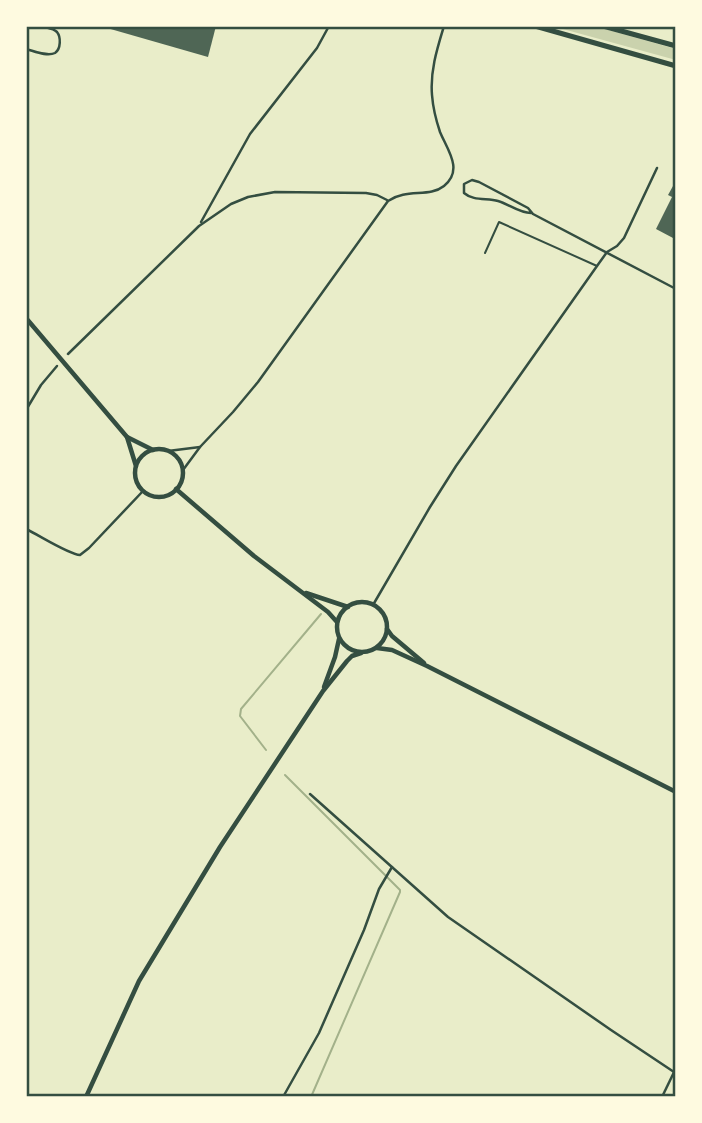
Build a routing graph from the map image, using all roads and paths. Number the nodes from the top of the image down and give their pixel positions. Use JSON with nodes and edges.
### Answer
{"nodes":[{"id":1,"x":41,"y":26,"type":"edge"},
{"id":2,"x":329,"y":26,"type":"edge"},
{"id":3,"x":444,"y":26,"type":"edge"},
{"id":4,"x":535,"y":26,"type":"edge"},
{"id":5,"x":603,"y":26,"type":"edge"},
{"id":6,"x":676,"y":46,"type":"edge"},
{"id":7,"x":26,"y":48,"type":"edge"},
{"id":8,"x":676,"y":66,"type":"edge"},
{"id":9,"x":657,"y":168,"type":"dead end"},
{"id":10,"x":388,"y":201,"type":"junction"},
{"id":11,"x":531,"y":213,"type":"junction"},
{"id":12,"x":199,"y":226,"type":"junction"},
{"id":13,"x":607,"y":252,"type":"junction"},
{"id":14,"x":485,"y":253,"type":"dead end"},
{"id":15,"x":597,"y":266,"type":"junction"},
{"id":16,"x":676,"y":289,"type":"edge"},
{"id":17,"x":26,"y":318,"type":"edge"},
{"id":18,"x":68,"y":354,"type":"dead end"},
{"id":19,"x":57,"y":366,"type":"dead end"},
{"id":20,"x":26,"y":410,"type":"edge"},
{"id":21,"x":127,"y":437,"type":"junction"},
{"id":22,"x":200,"y":447,"type":"junction"},
{"id":23,"x":153,"y":450,"type":"junction"},
{"id":24,"x":168,"y":451,"type":"junction"},
{"id":25,"x":136,"y":467,"type":"junction"},
{"id":26,"x":183,"y":470,"type":"junction"},
{"id":27,"x":176,"y":489,"type":"junction"},
{"id":28,"x":143,"y":491,"type":"junction"},
{"id":29,"x":26,"y":529,"type":"edge"},
{"id":30,"x":302,"y":592,"type":"junction"},
{"id":31,"x":373,"y":605,"type":"junction"},
{"id":32,"x":348,"y":607,"type":"junction"},
{"id":33,"x":337,"y":622,"type":"junction"},
{"id":34,"x":387,"y":629,"type":"junction"},
{"id":35,"x":339,"y":638,"type":"junction"},
{"id":36,"x":377,"y":648,"type":"junction"},
{"id":37,"x":361,"y":653,"type":"junction"},
{"id":38,"x":427,"y":666,"type":"junction"},
{"id":39,"x":323,"y":691,"type":"junction"},
{"id":40,"x":676,"y":792,"type":"edge"},
{"id":41,"x":310,"y":794,"type":"dead end"},
{"id":42,"x":392,"y":867,"type":"junction"},
{"id":43,"x":675,"y":1070,"type":"edge"},
{"id":44,"x":86,"y":1097,"type":"edge"},
{"id":45,"x":283,"y":1097,"type":"edge"},
{"id":46,"x":662,"y":1097,"type":"edge"}],
"edges":[{"from":1,"to":7,"type":"street"},
{"from":2,"to":12,"type":"street"},
{"from":3,"to":10,"type":"street"},
{"from":4,"to":8,"type":"highway"},
{"from":5,"to":6,"type":"highway"},
{"from":9,"to":13,"type":"street"},
{"from":10,"to":12,"type":"street"},
{"from":10,"to":22,"type":"street"},
{"from":11,"to":11,"type":"street"},
{"from":11,"to":13,"type":"street"},
{"from":12,"to":18,"type":"street"},
{"from":13,"to":15,"type":"street"},
{"from":13,"to":16,"type":"street"},
{"from":14,"to":15,"type":"lane"},
{"from":15,"to":31,"type":"street"},
{"from":17,"to":21,"type":"main road"},
{"from":19,"to":20,"type":"street"},
{"from":21,"to":23,"type":"main road"},
{"from":21,"to":25,"type":"main road"},
{"from":22,"to":24,"type":"street"},
{"from":22,"to":26,"type":"street"},
{"from":23,"to":24,"type":"main road"},
{"from":23,"to":25,"type":"main road"},
{"from":24,"to":26,"type":"main road"},
{"from":25,"to":28,"type":"main road"},
{"from":26,"to":27,"type":"main road"},
{"from":27,"to":28,"type":"main road"},
{"from":27,"to":30,"type":"main road"},
{"from":28,"to":29,"type":"street"},
{"from":30,"to":32,"type":"main road"},
{"from":30,"to":33,"type":"main road"},
{"from":31,"to":32,"type":"main road"},
{"from":31,"to":34,"type":"main road"},
{"from":32,"to":33,"type":"main road"},
{"from":33,"to":35,"type":"main road"},
{"from":34,"to":36,"type":"main road"},
{"from":34,"to":38,"type":"main road"},
{"from":35,"to":37,"type":"main road"},
{"from":35,"to":39,"type":"main road"},
{"from":36,"to":37,"type":"main road"},
{"from":36,"to":38,"type":"main road"},
{"from":37,"to":39,"type":"main road"},
{"from":38,"to":40,"type":"main road"},
{"from":39,"to":44,"type":"main road"},
{"from":41,"to":42,"type":"street"},
{"from":42,"to":43,"type":"street"},
{"from":42,"to":45,"type":"street"},
{"from":43,"to":46,"type":"street"}]}
